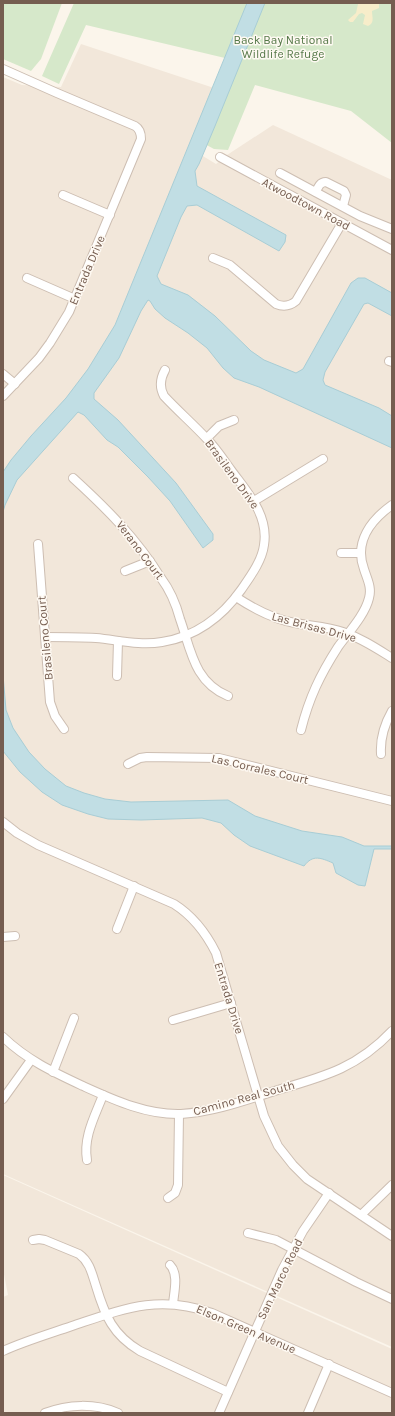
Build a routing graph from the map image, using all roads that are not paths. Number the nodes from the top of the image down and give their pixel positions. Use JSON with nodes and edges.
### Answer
{"nodes":[{"id":1,"x":3,"y":69,"type":"edge"},
{"id":2,"x":220,"y":157,"type":"dead end"},
{"id":3,"x":280,"y":173,"type":"dead end"},
{"id":4,"x":316,"y":192,"type":"junction"},
{"id":5,"x":63,"y":195,"type":"dead end"},
{"id":6,"x":343,"y":206,"type":"junction"},
{"id":7,"x":110,"y":216,"type":"junction"},
{"id":8,"x":342,"y":224,"type":"junction"},
{"id":9,"x":392,"y":229,"type":"edge"},
{"id":10,"x":392,"y":250,"type":"edge"},
{"id":11,"x":213,"y":258,"type":"dead end"},
{"id":12,"x":26,"y":278,"type":"dead end"},
{"id":13,"x":75,"y":299,"type":"junction"},
{"id":14,"x":165,"y":370,"type":"dead end"},
{"id":15,"x":3,"y":374,"type":"edge"},
{"id":16,"x":15,"y":384,"type":"junction"},
{"id":17,"x":3,"y":396,"type":"edge"},
{"id":18,"x":234,"y":420,"type":"dead end"},
{"id":19,"x":207,"y":438,"type":"junction"},
{"id":20,"x":322,"y":459,"type":"dead end"},
{"id":21,"x":73,"y":478,"type":"dead end"},
{"id":22,"x":254,"y":501,"type":"junction"},
{"id":23,"x":392,"y":505,"type":"edge"},
{"id":24,"x":38,"y":544,"type":"dead end"},
{"id":25,"x":361,"y":552,"type":"junction"},
{"id":26,"x":341,"y":553,"type":"dead end"},
{"id":27,"x":150,"y":561,"type":"junction"},
{"id":28,"x":124,"y":571,"type":"dead end"},
{"id":29,"x":236,"y":597,"type":"junction"},
{"id":30,"x":348,"y":634,"type":"junction"},
{"id":31,"x":186,"y":636,"type":"junction"},
{"id":32,"x":45,"y":638,"type":"junction"},
{"id":33,"x":118,"y":640,"type":"junction"},
{"id":34,"x":392,"y":658,"type":"edge"},
{"id":35,"x":116,"y":676,"type":"dead end"},
{"id":36,"x":228,"y":696,"type":"dead end"},
{"id":37,"x":392,"y":711,"type":"edge"},
{"id":38,"x":64,"y":729,"type":"dead end"},
{"id":39,"x":301,"y":730,"type":"dead end"},
{"id":40,"x":381,"y":754,"type":"dead end"},
{"id":41,"x":128,"y":764,"type":"dead end"},
{"id":42,"x":392,"y":801,"type":"edge"},
{"id":43,"x":4,"y":825,"type":"edge"},
{"id":44,"x":134,"y":886,"type":"junction"},
{"id":45,"x":117,"y":929,"type":"dead end"},
{"id":46,"x":15,"y":936,"type":"dead end"},
{"id":47,"x":3,"y":937,"type":"edge"},
{"id":48,"x":231,"y":1003,"type":"junction"},
{"id":49,"x":74,"y":1018,"type":"dead end"},
{"id":50,"x":173,"y":1020,"type":"dead end"},
{"id":51,"x":392,"y":1031,"type":"edge"},
{"id":52,"x":3,"y":1037,"type":"edge"},
{"id":53,"x":31,"y":1060,"type":"junction"},
{"id":54,"x":53,"y":1072,"type":"junction"},
{"id":55,"x":103,"y":1095,"type":"junction"},
{"id":56,"x":259,"y":1096,"type":"junction"},
{"id":57,"x":3,"y":1100,"type":"edge"},
{"id":58,"x":179,"y":1114,"type":"junction"},
{"id":59,"x":86,"y":1160,"type":"dead end"},
{"id":60,"x":392,"y":1185,"type":"edge"},
{"id":61,"x":329,"y":1193,"type":"junction"},
{"id":62,"x":168,"y":1198,"type":"dead end"},
{"id":63,"x":361,"y":1215,"type":"junction"},
{"id":64,"x":248,"y":1233,"type":"dead end"},
{"id":65,"x":392,"y":1236,"type":"edge"},
{"id":66,"x":33,"y":1240,"type":"dead end"},
{"id":67,"x":293,"y":1249,"type":"junction"},
{"id":68,"x":170,"y":1265,"type":"dead end"},
{"id":69,"x":392,"y":1299,"type":"edge"},
{"id":70,"x":173,"y":1304,"type":"junction"},
{"id":71,"x":106,"y":1315,"type":"junction"},
{"id":72,"x":255,"y":1332,"type":"junction"},
{"id":73,"x":3,"y":1351,"type":"edge"},
{"id":74,"x":329,"y":1364,"type":"junction"},
{"id":75,"x":228,"y":1392,"type":"junction"},
{"id":76,"x":392,"y":1392,"type":"edge"},
{"id":77,"x":45,"y":1413,"type":"edge"},
{"id":78,"x":118,"y":1413,"type":"edge"},
{"id":79,"x":219,"y":1413,"type":"edge"},
{"id":80,"x":308,"y":1413,"type":"edge"}],
"edges":[{"from":1,"to":7,"type":"street","name":"Entrada Drive"},
{"from":2,"to":8,"type":"street","name":"Atwoodtown Road"},
{"from":3,"to":4,"type":"street"},
{"from":4,"to":6,"type":"street"},
{"from":4,"to":6,"type":"street"},
{"from":5,"to":7,"type":"street"},
{"from":6,"to":9,"type":"street"},
{"from":7,"to":13,"type":"street","name":"Entrada Drive"},
{"from":8,"to":10,"type":"street","name":"Atwoodtown Road"},
{"from":8,"to":11,"type":"street"},
{"from":12,"to":13,"type":"street"},
{"from":13,"to":16,"type":"street","name":"Entrada Drive"},
{"from":14,"to":19,"type":"street","name":"Brasileno Drive"},
{"from":15,"to":16,"type":"street"},
{"from":16,"to":17,"type":"street","name":"Entrada Drive"},
{"from":18,"to":19,"type":"street"},
{"from":19,"to":22,"type":"street","name":"Brasileno Drive"},
{"from":20,"to":22,"type":"street"},
{"from":21,"to":27,"type":"street","name":"Verano Court"},
{"from":22,"to":29,"type":"street","name":"Brasileno Drive"},
{"from":23,"to":25,"type":"street"},
{"from":24,"to":32,"type":"street","name":"Brasileno Court"},
{"from":25,"to":26,"type":"street"},
{"from":25,"to":30,"type":"street"},
{"from":27,"to":28,"type":"street"},
{"from":27,"to":31,"type":"street","name":"Verano Court"},
{"from":29,"to":30,"type":"street","name":"Las Brisas Drive"},
{"from":29,"to":31,"type":"street","name":"Brasileno Drive"},
{"from":30,"to":34,"type":"street","name":"Las Brisas Drive"},
{"from":30,"to":39,"type":"street"},
{"from":31,"to":33,"type":"street","name":"Brasileno Drive"},
{"from":31,"to":36,"type":"street","name":"Verano Court"},
{"from":32,"to":33,"type":"street","name":"Brasileno Drive"},
{"from":32,"to":38,"type":"street","name":"Brasileno Court"},
{"from":33,"to":35,"type":"street"},
{"from":37,"to":40,"type":"street"},
{"from":41,"to":42,"type":"street","name":"Las Corrales Court"},
{"from":43,"to":44,"type":"street","name":"Entrada Drive"},
{"from":44,"to":45,"type":"street"},
{"from":44,"to":48,"type":"street","name":"Entrada Drive"},
{"from":46,"to":47,"type":"street"},
{"from":48,"to":50,"type":"street"},
{"from":48,"to":56,"type":"street","name":"Entrada Drive"},
{"from":49,"to":54,"type":"street"},
{"from":51,"to":56,"type":"street","name":"Camino Real South"},
{"from":52,"to":53,"type":"street","name":"Camino Real South"},
{"from":53,"to":54,"type":"street","name":"Camino Real South"},
{"from":53,"to":57,"type":"street"},
{"from":54,"to":55,"type":"street","name":"Camino Real South"},
{"from":55,"to":58,"type":"street","name":"Camino Real South"},
{"from":55,"to":59,"type":"street"},
{"from":56,"to":58,"type":"street","name":"Camino Real South"},
{"from":56,"to":61,"type":"street","name":"Entrada Drive"},
{"from":58,"to":62,"type":"street"},
{"from":60,"to":63,"type":"street"},
{"from":61,"to":63,"type":"street","name":"Entrada Drive"},
{"from":61,"to":67,"type":"street","name":"San Marco Road"},
{"from":63,"to":65,"type":"street","name":"Entrada Drive"},
{"from":64,"to":67,"type":"street"},
{"from":66,"to":71,"type":"street"},
{"from":67,"to":69,"type":"street"},
{"from":67,"to":72,"type":"street","name":"San Marco Road"},
{"from":68,"to":70,"type":"street"},
{"from":70,"to":71,"type":"street","name":"Elson Green Avenue"},
{"from":70,"to":72,"type":"street","name":"Elson Green Avenue"},
{"from":71,"to":73,"type":"street","name":"Elson Green Avenue"},
{"from":71,"to":75,"type":"street"},
{"from":72,"to":74,"type":"street","name":"Elson Green Avenue"},
{"from":72,"to":75,"type":"street","name":"San Marco Road"},
{"from":74,"to":76,"type":"street","name":"Elson Green Avenue"},
{"from":74,"to":80,"type":"street"},
{"from":75,"to":79,"type":"street","name":"San Marco Road"},
{"from":77,"to":78,"type":"street"}]}
